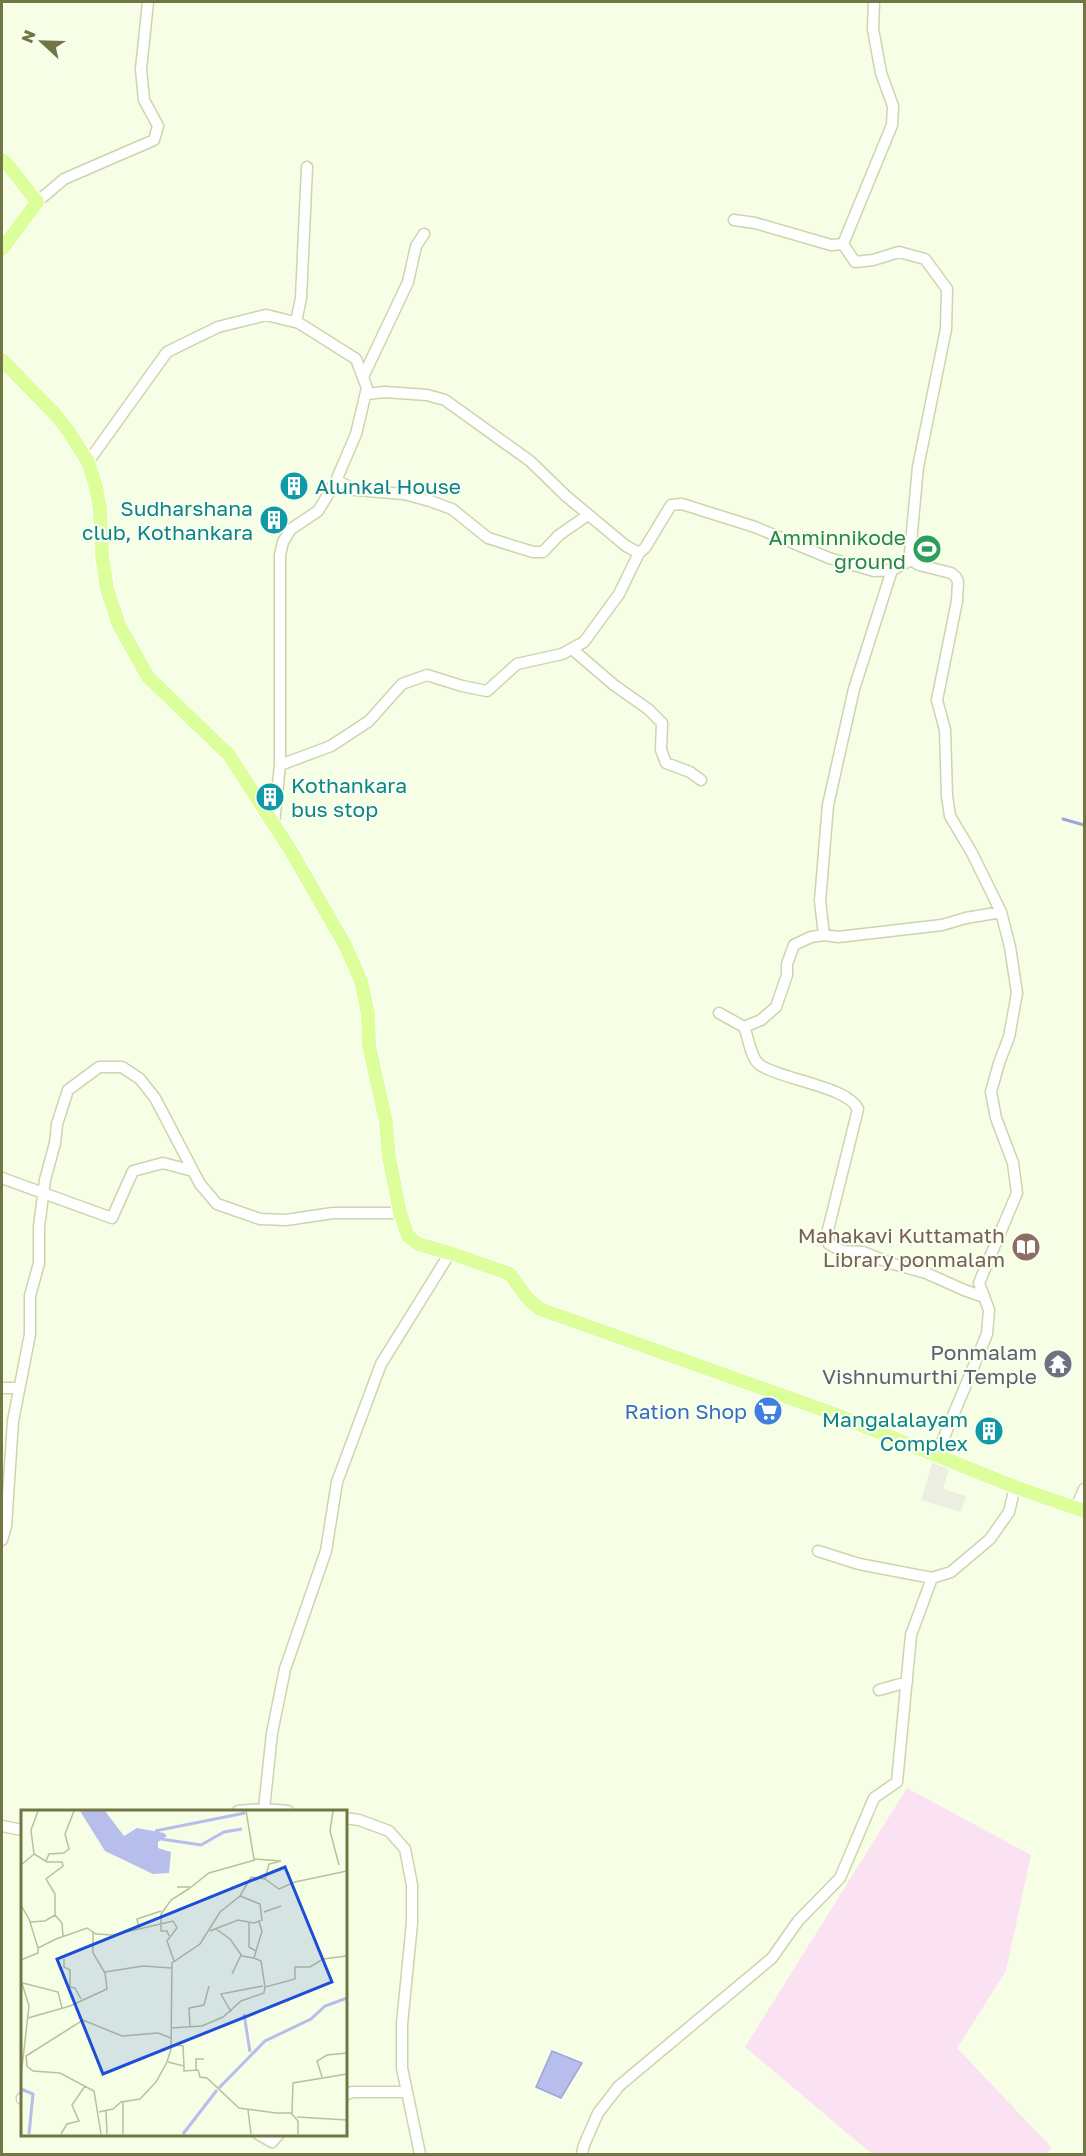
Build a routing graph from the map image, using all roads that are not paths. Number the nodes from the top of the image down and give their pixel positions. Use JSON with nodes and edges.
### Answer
{"nodes":[{"id":1,"x":147,"y":2,"type":"edge"},
{"id":2,"x":874,"y":2,"type":"edge"},
{"id":3,"x":2,"y":160,"type":"edge"},
{"id":4,"x":307,"y":167,"type":"dead end"},
{"id":5,"x":38,"y":202,"type":"junction"},
{"id":6,"x":734,"y":220,"type":"dead end"},
{"id":7,"x":424,"y":234,"type":"dead end"},
{"id":8,"x":843,"y":244,"type":"junction"},
{"id":9,"x":2,"y":249,"type":"edge"},
{"id":10,"x":296,"y":322,"type":"junction"},
{"id":11,"x":2,"y":360,"type":"edge"},
{"id":12,"x":363,"y":377,"type":"junction"},
{"id":13,"x":366,"y":394,"type":"junction"},
{"id":14,"x":88,"y":462,"type":"junction"},
{"id":15,"x":336,"y":480,"type":"junction"},
{"id":16,"x":588,"y":515,"type":"junction"},
{"id":17,"x":639,"y":554,"type":"junction"},
{"id":18,"x":911,"y":560,"type":"junction"},
{"id":19,"x":892,"y":570,"type":"junction"},
{"id":20,"x":572,"y":649,"type":"junction"},
{"id":21,"x":280,"y":765,"type":"junction"},
{"id":22,"x":701,"y":780,"type":"dead end"},
{"id":23,"x":274,"y":824,"type":"junction"},
{"id":24,"x":1001,"y":912,"type":"junction"},
{"id":25,"x":824,"y":935,"type":"junction"},
{"id":26,"x":719,"y":1013,"type":"dead end"},
{"id":27,"x":744,"y":1027,"type":"junction"},
{"id":28,"x":193,"y":1171,"type":"junction"},
{"id":29,"x":2,"y":1178,"type":"edge"},
{"id":30,"x":43,"y":1193,"type":"junction"},
{"id":31,"x":400,"y":1213,"type":"junction"},
{"id":32,"x":450,"y":1253,"type":"junction"},
{"id":33,"x":984,"y":1297,"type":"junction"},
{"id":34,"x":2,"y":1388,"type":"edge"},
{"id":35,"x":19,"y":1388,"type":"junction"},
{"id":36,"x":937,"y":1454,"type":"junction"},
{"id":37,"x":1015,"y":1487,"type":"junction"},
{"id":38,"x":1084,"y":1489,"type":"edge"},
{"id":39,"x":1080,"y":1509,"type":"edge"},
{"id":40,"x":2,"y":1540,"type":"edge"},
{"id":41,"x":818,"y":1551,"type":"dead end"},
{"id":42,"x":932,"y":1578,"type":"junction"},
{"id":43,"x":907,"y":1682,"type":"junction"},
{"id":44,"x":879,"y":1690,"type":"dead end"},
{"id":45,"x":264,"y":1809,"type":"junction"},
{"id":46,"x":251,"y":1810,"type":"edge"},
{"id":47,"x":276,"y":1810,"type":"edge"},
{"id":48,"x":346,"y":1818,"type":"edge"},
{"id":49,"x":2,"y":1826,"type":"edge"},
{"id":50,"x":21,"y":1830,"type":"edge"},
{"id":51,"x":407,"y":2092,"type":"junction"},
{"id":52,"x":346,"y":2094,"type":"edge"},
{"id":53,"x":261,"y":2135,"type":"edge"},
{"id":54,"x":277,"y":2135,"type":"edge"},
{"id":55,"x":420,"y":2154,"type":"edge"},
{"id":56,"x":582,"y":2154,"type":"edge"}],
"edges":[{"from":1,"to":5,"type":"street"},
{"from":2,"to":8,"type":"street"},
{"from":3,"to":5,"type":"main road"},
{"from":4,"to":10,"type":"street"},
{"from":5,"to":9,"type":"main road"},
{"from":6,"to":8,"type":"street"},
{"from":7,"to":12,"type":"street"},
{"from":8,"to":18,"type":"street"},
{"from":10,"to":12,"type":"street"},
{"from":10,"to":14,"type":"street"},
{"from":11,"to":14,"type":"main road"},
{"from":12,"to":13,"type":"street"},
{"from":13,"to":15,"type":"street"},
{"from":13,"to":16,"type":"street"},
{"from":14,"to":23,"type":"main road"},
{"from":15,"to":16,"type":"street"},
{"from":15,"to":21,"type":"street"},
{"from":16,"to":17,"type":"street"},
{"from":17,"to":19,"type":"street"},
{"from":17,"to":20,"type":"street"},
{"from":18,"to":19,"type":"street"},
{"from":18,"to":24,"type":"street"},
{"from":19,"to":25,"type":"street"},
{"from":20,"to":21,"type":"street"},
{"from":20,"to":22,"type":"street"},
{"from":21,"to":23,"type":"street"},
{"from":23,"to":31,"type":"main road"},
{"from":24,"to":25,"type":"street"},
{"from":24,"to":33,"type":"street"},
{"from":25,"to":27,"type":"street"},
{"from":26,"to":27,"type":"street"},
{"from":27,"to":33,"type":"street"},
{"from":28,"to":30,"type":"street"},
{"from":28,"to":30,"type":"street"},
{"from":28,"to":31,"type":"street"},
{"from":29,"to":30,"type":"street"},
{"from":30,"to":35,"type":"street"},
{"from":31,"to":32,"type":"main road"},
{"from":32,"to":36,"type":"main road"},
{"from":32,"to":45,"type":"street"},
{"from":33,"to":36,"type":"street"},
{"from":34,"to":35,"type":"street"},
{"from":35,"to":40,"type":"street"},
{"from":36,"to":37,"type":"main road"},
{"from":37,"to":39,"type":"main road"},
{"from":37,"to":42,"type":"street"},
{"from":38,"to":39,"type":"street"},
{"from":41,"to":42,"type":"street"},
{"from":42,"to":43,"type":"street"},
{"from":43,"to":44,"type":"street"},
{"from":43,"to":56,"type":"street"},
{"from":45,"to":46,"type":"street"},
{"from":45,"to":47,"type":"street"},
{"from":48,"to":51,"type":"street"},
{"from":49,"to":50,"type":"street"},
{"from":51,"to":52,"type":"street"},
{"from":51,"to":55,"type":"street"},
{"from":53,"to":54,"type":"street"}]}
